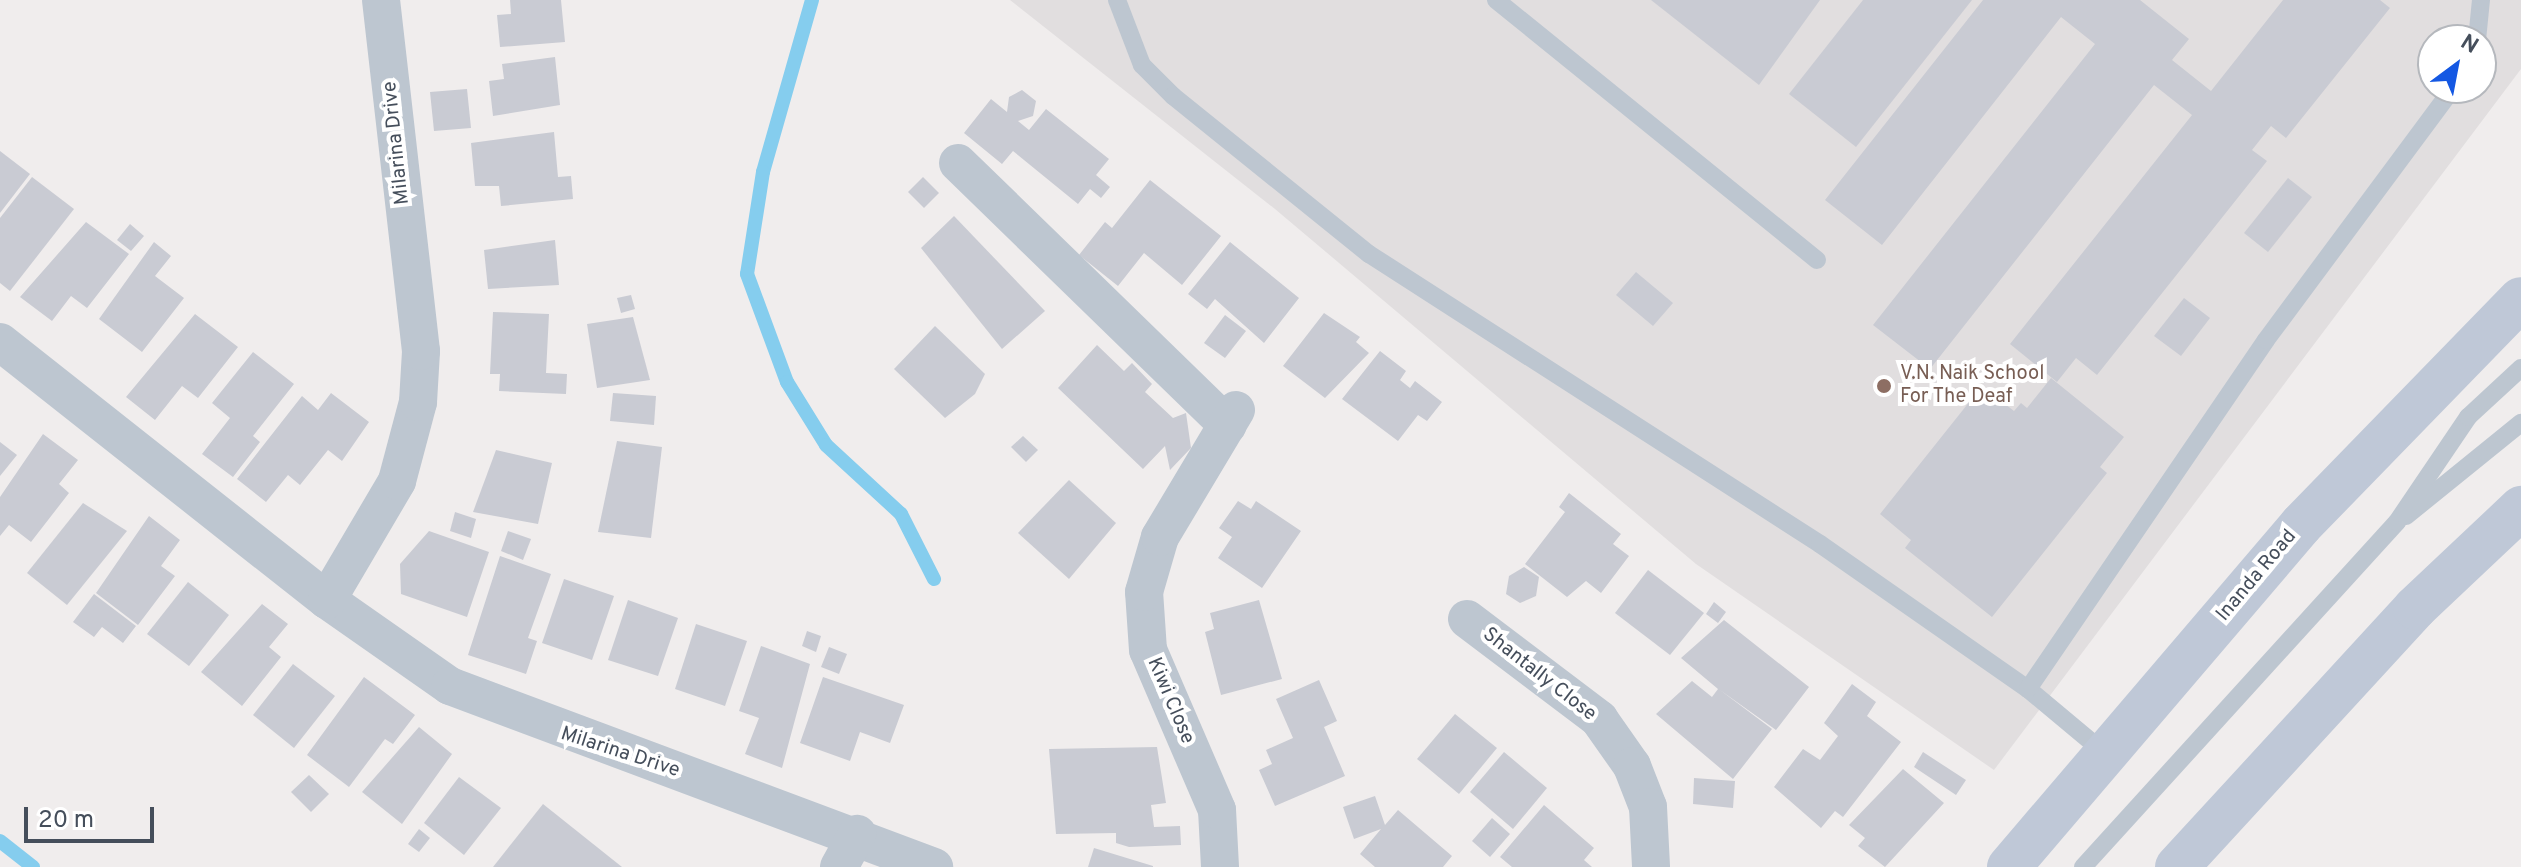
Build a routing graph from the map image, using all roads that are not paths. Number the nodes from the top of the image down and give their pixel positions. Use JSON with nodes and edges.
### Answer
{"nodes":[{"id":1,"x":381,"y":0,"type":"edge"},
{"id":2,"x":1117,"y":0,"type":"edge"},
{"id":3,"x":1496,"y":0,"type":"edge"},
{"id":4,"x":2481,"y":0,"type":"edge"},
{"id":5,"x":2479,"y":24,"type":"edge"},
{"id":6,"x":2441,"y":104,"type":"edge"},
{"id":7,"x":958,"y":163,"type":"dead end"},
{"id":8,"x":1817,"y":260,"type":"dead end"},
{"id":9,"x":2521,"y":299,"type":"edge"},
{"id":10,"x":0,"y":342,"type":"edge"},
{"id":11,"x":2521,"y":368,"type":"edge"},
{"id":12,"x":2521,"y":423,"type":"edge"},
{"id":13,"x":2521,"y":508,"type":"edge"},
{"id":14,"x":2397,"y":522,"type":"junction"},
{"id":15,"x":327,"y":600,"type":"junction"},
{"id":16,"x":1467,"y":619,"type":"dead end"},
{"id":17,"x":2028,"y":689,"type":"junction"},
{"id":18,"x":2106,"y":754,"type":"junction"},
{"id":19,"x":857,"y":834,"type":"junction"},
{"id":20,"x":839,"y":867,"type":"edge"},
{"id":21,"x":934,"y":867,"type":"edge"},
{"id":22,"x":1220,"y":867,"type":"edge"},
{"id":23,"x":1651,"y":867,"type":"edge"},
{"id":24,"x":2009,"y":867,"type":"edge"},
{"id":25,"x":2083,"y":867,"type":"edge"},
{"id":26,"x":2177,"y":867,"type":"edge"}],
"edges":[{"from":1,"to":15,"type":"street","name":"Milarina Drive"},
{"from":2,"to":17,"type":"lane"},
{"from":3,"to":8,"type":"lane"},
{"from":4,"to":5,"type":"lane"},
{"from":6,"to":17,"type":"lane"},
{"from":7,"to":22,"type":"street","name":"Kiwi Close"},
{"from":9,"to":18,"type":"street","name":"Inanda Road"},
{"from":10,"to":15,"type":"street","name":"Milarina Drive"},
{"from":11,"to":14,"type":"lane"},
{"from":12,"to":14,"type":"lane"},
{"from":13,"to":26,"type":"street"},
{"from":14,"to":25,"type":"lane"},
{"from":15,"to":19,"type":"street","name":"Milarina Drive"},
{"from":16,"to":23,"type":"street","name":"Shantally Close"},
{"from":17,"to":18,"type":"lane"},
{"from":18,"to":24,"type":"street","name":"Inanda Road"},
{"from":19,"to":20,"type":"street"},
{"from":19,"to":21,"type":"street","name":"Milarina Drive"}]}
